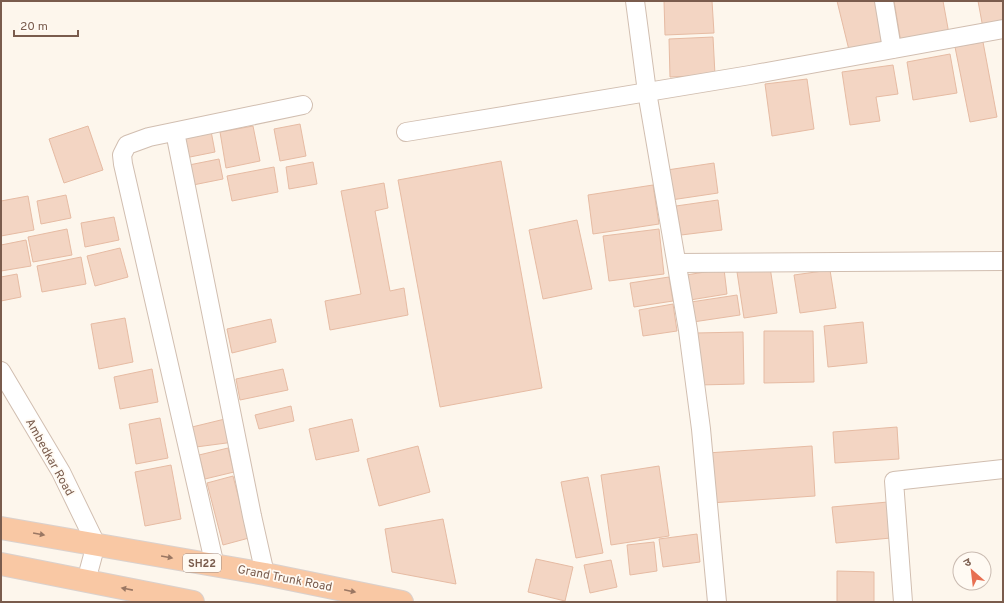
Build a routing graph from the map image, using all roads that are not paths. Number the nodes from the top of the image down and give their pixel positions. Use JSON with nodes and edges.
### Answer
{"nodes":[{"id":1,"x":635,"y":1,"type":"edge"},
{"id":2,"x":884,"y":1,"type":"edge"},
{"id":3,"x":1003,"y":29,"type":"edge"},
{"id":4,"x":892,"y":49,"type":"junction"},
{"id":5,"x":647,"y":92,"type":"junction"},
{"id":6,"x":303,"y":105,"type":"dead end"},
{"id":7,"x":175,"y":132,"type":"junction"},
{"id":8,"x":406,"y":132,"type":"dead end"},
{"id":9,"x":1003,"y":261,"type":"edge"},
{"id":10,"x":677,"y":263,"type":"junction"},
{"id":11,"x":1,"y":371,"type":"edge"},
{"id":12,"x":1003,"y":469,"type":"edge"},
{"id":13,"x":1,"y":528,"type":"edge"},
{"id":14,"x":96,"y":544,"type":"junction"},
{"id":15,"x":1,"y":564,"type":"edge"},
{"id":16,"x":215,"y":566,"type":"junction"},
{"id":17,"x":265,"y":574,"type":"junction"},
{"id":18,"x":86,"y":581,"type":"junction"},
{"id":19,"x":193,"y":602,"type":"edge"},
{"id":20,"x":402,"y":602,"type":"edge"},
{"id":21,"x":718,"y":602,"type":"edge"},
{"id":22,"x":903,"y":602,"type":"edge"}],
"edges":[{"from":1,"to":5,"type":"street"},
{"from":2,"to":4,"type":"street"},
{"from":3,"to":4,"type":"street"},
{"from":4,"to":5,"type":"street"},
{"from":5,"to":8,"type":"street"},
{"from":5,"to":10,"type":"street"},
{"from":6,"to":7,"type":"street"},
{"from":7,"to":16,"type":"street"},
{"from":7,"to":17,"type":"street"},
{"from":9,"to":10,"type":"street"},
{"from":10,"to":21,"type":"street"},
{"from":11,"to":14,"type":"street","name":"Ambedkar Road"},
{"from":12,"to":22,"type":"street"},
{"from":13,"to":14,"type":"highway","name":"Grand Trunk Road","number":"SH22","one_way":true},
{"from":14,"to":16,"type":"highway","name":"Grand Trunk Road","number":"SH22","one_way":true},
{"from":14,"to":18,"type":"street"},
{"from":15,"to":18,"type":"highway"},
{"from":16,"to":17,"type":"highway","name":"Grand Trunk Road","number":"SH22"},
{"from":17,"to":20,"type":"highway","name":"Grand Trunk Road","number":"SH22","one_way":true},
{"from":19,"to":18,"type":"highway","one_way":true}]}
